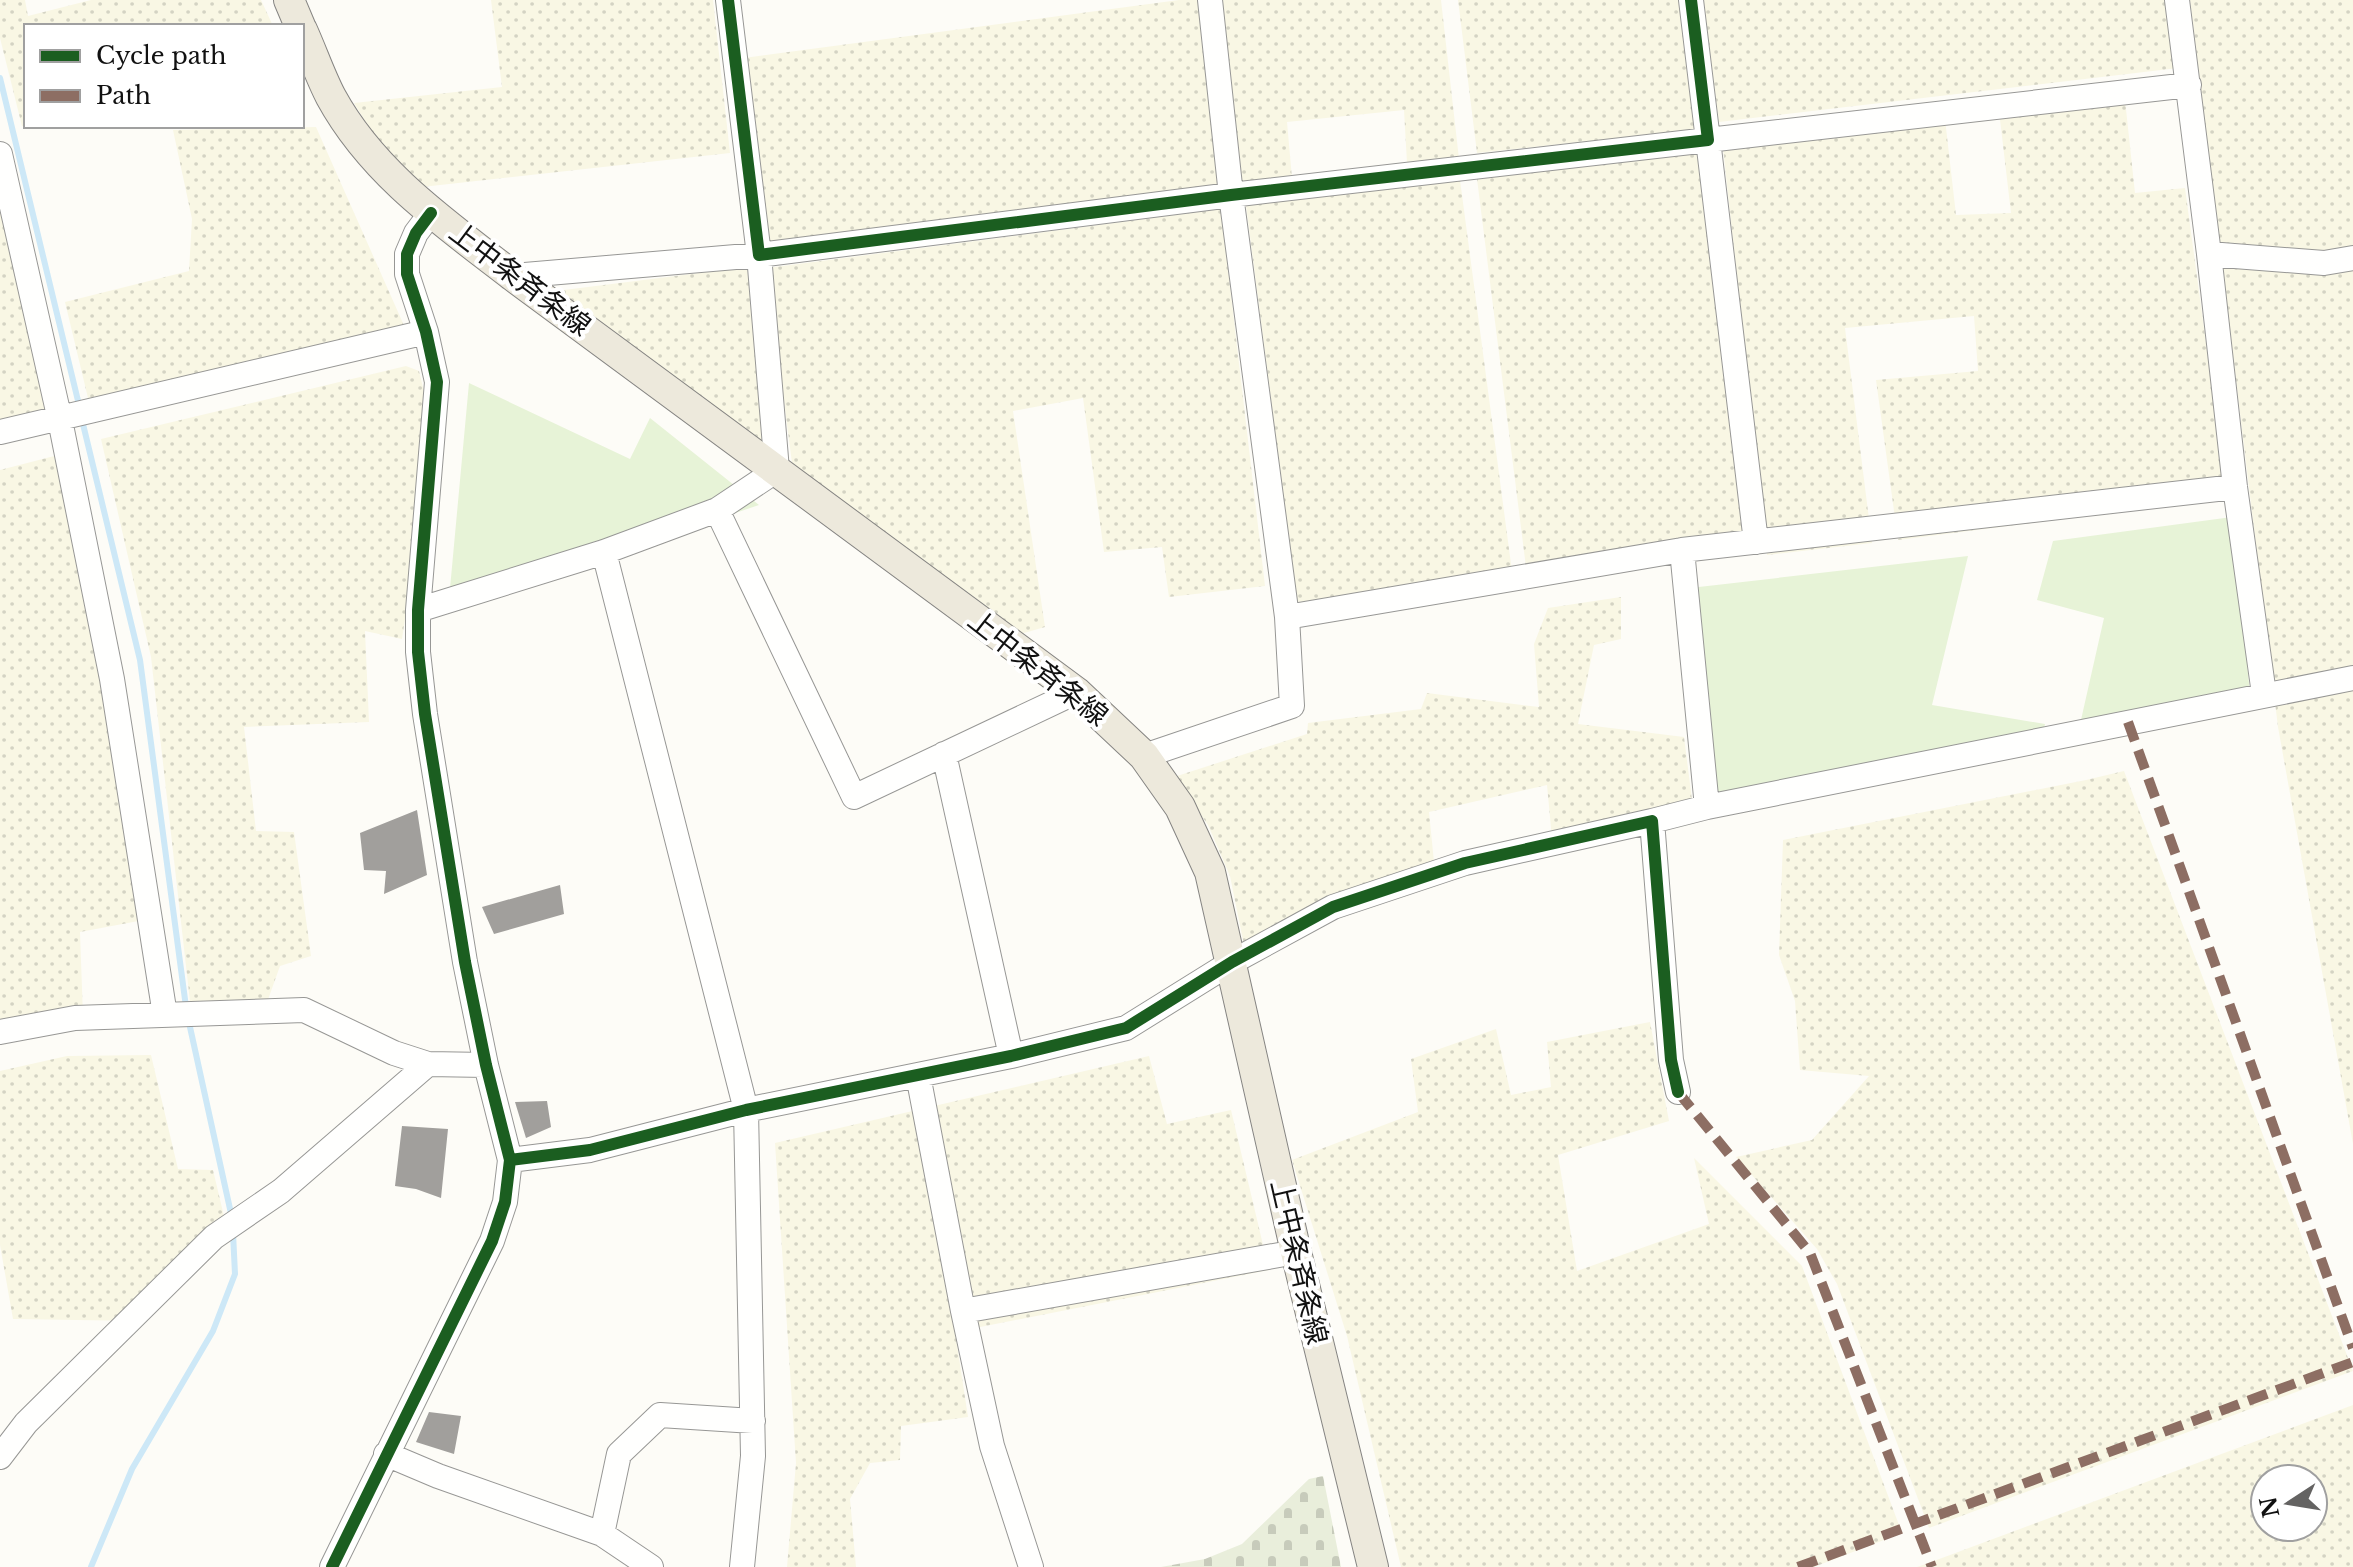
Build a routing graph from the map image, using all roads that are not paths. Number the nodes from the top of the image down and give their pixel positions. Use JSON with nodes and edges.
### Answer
{"nodes":[{"id":1,"x":289,"y":0,"type":"edge"},
{"id":2,"x":728,"y":0,"type":"edge"},
{"id":3,"x":1210,"y":0,"type":"edge"},
{"id":4,"x":1691,"y":0,"type":"edge"},
{"id":5,"x":2177,"y":0,"type":"edge"},
{"id":6,"x":299,"y":24,"type":"edge"},
{"id":7,"x":304,"y":35,"type":"edge"},
{"id":8,"x":2189,"y":85,"type":"junction"},
{"id":9,"x":1708,"y":140,"type":"junction"},
{"id":10,"x":0,"y":154,"type":"edge"},
{"id":11,"x":1231,"y":195,"type":"junction"},
{"id":12,"x":431,"y":213,"type":"junction"},
{"id":13,"x":2209,"y":254,"type":"junction"},
{"id":14,"x":759,"y":255,"type":"junction"},
{"id":15,"x":2353,"y":258,"type":"edge"},
{"id":16,"x":513,"y":276,"type":"junction"},
{"id":17,"x":426,"y":332,"type":"junction"},
{"id":18,"x":60,"y":420,"type":"junction"},
{"id":19,"x":0,"y":432,"type":"edge"},
{"id":20,"x":777,"y":470,"type":"junction"},
{"id":21,"x":2235,"y":487,"type":"junction"},
{"id":22,"x":717,"y":510,"type":"junction"},
{"id":23,"x":1756,"y":542,"type":"junction"},
{"id":24,"x":1682,"y":550,"type":"junction"},
{"id":25,"x":604,"y":552,"type":"junction"},
{"id":26,"x":418,"y":610,"type":"junction"},
{"id":27,"x":1287,"y":617,"type":"junction"},
{"id":28,"x":2353,"y":678,"type":"edge"},
{"id":29,"x":1076,"y":692,"type":"junction"},
{"id":30,"x":2264,"y":694,"type":"junction"},
{"id":31,"x":944,"y":754,"type":"junction"},
{"id":32,"x":1144,"y":756,"type":"junction"},
{"id":33,"x":1707,"y":807,"type":"junction"},
{"id":34,"x":1652,"y":821,"type":"junction"},
{"id":35,"x":1232,"y":962,"type":"junction"},
{"id":36,"x":165,"y":1015,"type":"junction"},
{"id":37,"x":0,"y":1032,"type":"edge"},
{"id":38,"x":1011,"y":1056,"type":"junction"},
{"id":39,"x":428,"y":1064,"type":"junction"},
{"id":40,"x":486,"y":1065,"type":"junction"},
{"id":41,"x":918,"y":1075,"type":"junction"},
{"id":42,"x":1678,"y":1092,"type":"dead end"},
{"id":43,"x":746,"y":1110,"type":"junction"},
{"id":44,"x":510,"y":1160,"type":"junction"},
{"id":45,"x":1296,"y":1252,"type":"junction"},
{"id":46,"x":963,"y":1311,"type":"junction"},
{"id":47,"x":753,"y":1421,"type":"junction"},
{"id":48,"x":386,"y":1454,"type":"junction"},
{"id":49,"x":0,"y":1457,"type":"edge"},
{"id":50,"x":602,"y":1534,"type":"junction"},
{"id":51,"x":332,"y":1567,"type":"edge"},
{"id":52,"x":651,"y":1567,"type":"edge"},
{"id":53,"x":742,"y":1567,"type":"edge"},
{"id":54,"x":1031,"y":1567,"type":"edge"},
{"id":55,"x":1373,"y":1567,"type":"edge"}],
"edges":[{"from":1,"to":6,"type":"main road","name":"上中条斉条線"},
{"from":2,"to":14,"type":"street"},
{"from":3,"to":11,"type":"street"},
{"from":4,"to":9,"type":"street"},
{"from":5,"to":8,"type":"street"},
{"from":7,"to":12,"type":"main road","name":"上中条斉条線"},
{"from":8,"to":9,"type":"street"},
{"from":8,"to":13,"type":"street"},
{"from":9,"to":11,"type":"street"},
{"from":9,"to":23,"type":"street"},
{"from":10,"to":18,"type":"street"},
{"from":11,"to":14,"type":"street"},
{"from":11,"to":27,"type":"street"},
{"from":12,"to":16,"type":"main road","name":"上中条斉条線"},
{"from":12,"to":17,"type":"street"},
{"from":13,"to":15,"type":"street"},
{"from":13,"to":21,"type":"street"},
{"from":14,"to":16,"type":"street"},
{"from":14,"to":20,"type":"street"},
{"from":16,"to":20,"type":"main road","name":"上中条斉条線"},
{"from":17,"to":18,"type":"street"},
{"from":17,"to":26,"type":"street"},
{"from":18,"to":19,"type":"street"},
{"from":18,"to":36,"type":"street"},
{"from":20,"to":22,"type":"street"},
{"from":20,"to":29,"type":"main road","name":"上中条斉条線"},
{"from":21,"to":23,"type":"street"},
{"from":21,"to":30,"type":"street"},
{"from":22,"to":25,"type":"street"},
{"from":22,"to":31,"type":"street"},
{"from":23,"to":24,"type":"street"},
{"from":24,"to":27,"type":"street"},
{"from":24,"to":33,"type":"street"},
{"from":25,"to":26,"type":"street"},
{"from":25,"to":43,"type":"street"},
{"from":26,"to":40,"type":"street"},
{"from":27,"to":32,"type":"street"},
{"from":28,"to":30,"type":"street"},
{"from":29,"to":31,"type":"street"},
{"from":29,"to":32,"type":"main road","name":"上中条斉条線"},
{"from":30,"to":33,"type":"street"},
{"from":31,"to":38,"type":"street"},
{"from":32,"to":35,"type":"main road","name":"上中条斉条線"},
{"from":33,"to":34,"type":"street"},
{"from":34,"to":35,"type":"street"},
{"from":34,"to":42,"type":"street"},
{"from":35,"to":38,"type":"street"},
{"from":35,"to":45,"type":"main road","name":"上中条斉条線"},
{"from":36,"to":37,"type":"street"},
{"from":36,"to":39,"type":"street"},
{"from":38,"to":41,"type":"street"},
{"from":39,"to":40,"type":"street"},
{"from":39,"to":49,"type":"street"},
{"from":40,"to":44,"type":"street"},
{"from":41,"to":43,"type":"street"},
{"from":41,"to":46,"type":"street"},
{"from":43,"to":44,"type":"street"},
{"from":43,"to":47,"type":"street"},
{"from":44,"to":48,"type":"street"},
{"from":45,"to":46,"type":"street"},
{"from":45,"to":55,"type":"main road","name":"上中条斉条線"},
{"from":46,"to":54,"type":"street"},
{"from":47,"to":50,"type":"street"},
{"from":47,"to":53,"type":"street"},
{"from":48,"to":50,"type":"street"},
{"from":48,"to":51,"type":"street"},
{"from":50,"to":52,"type":"street"}]}
